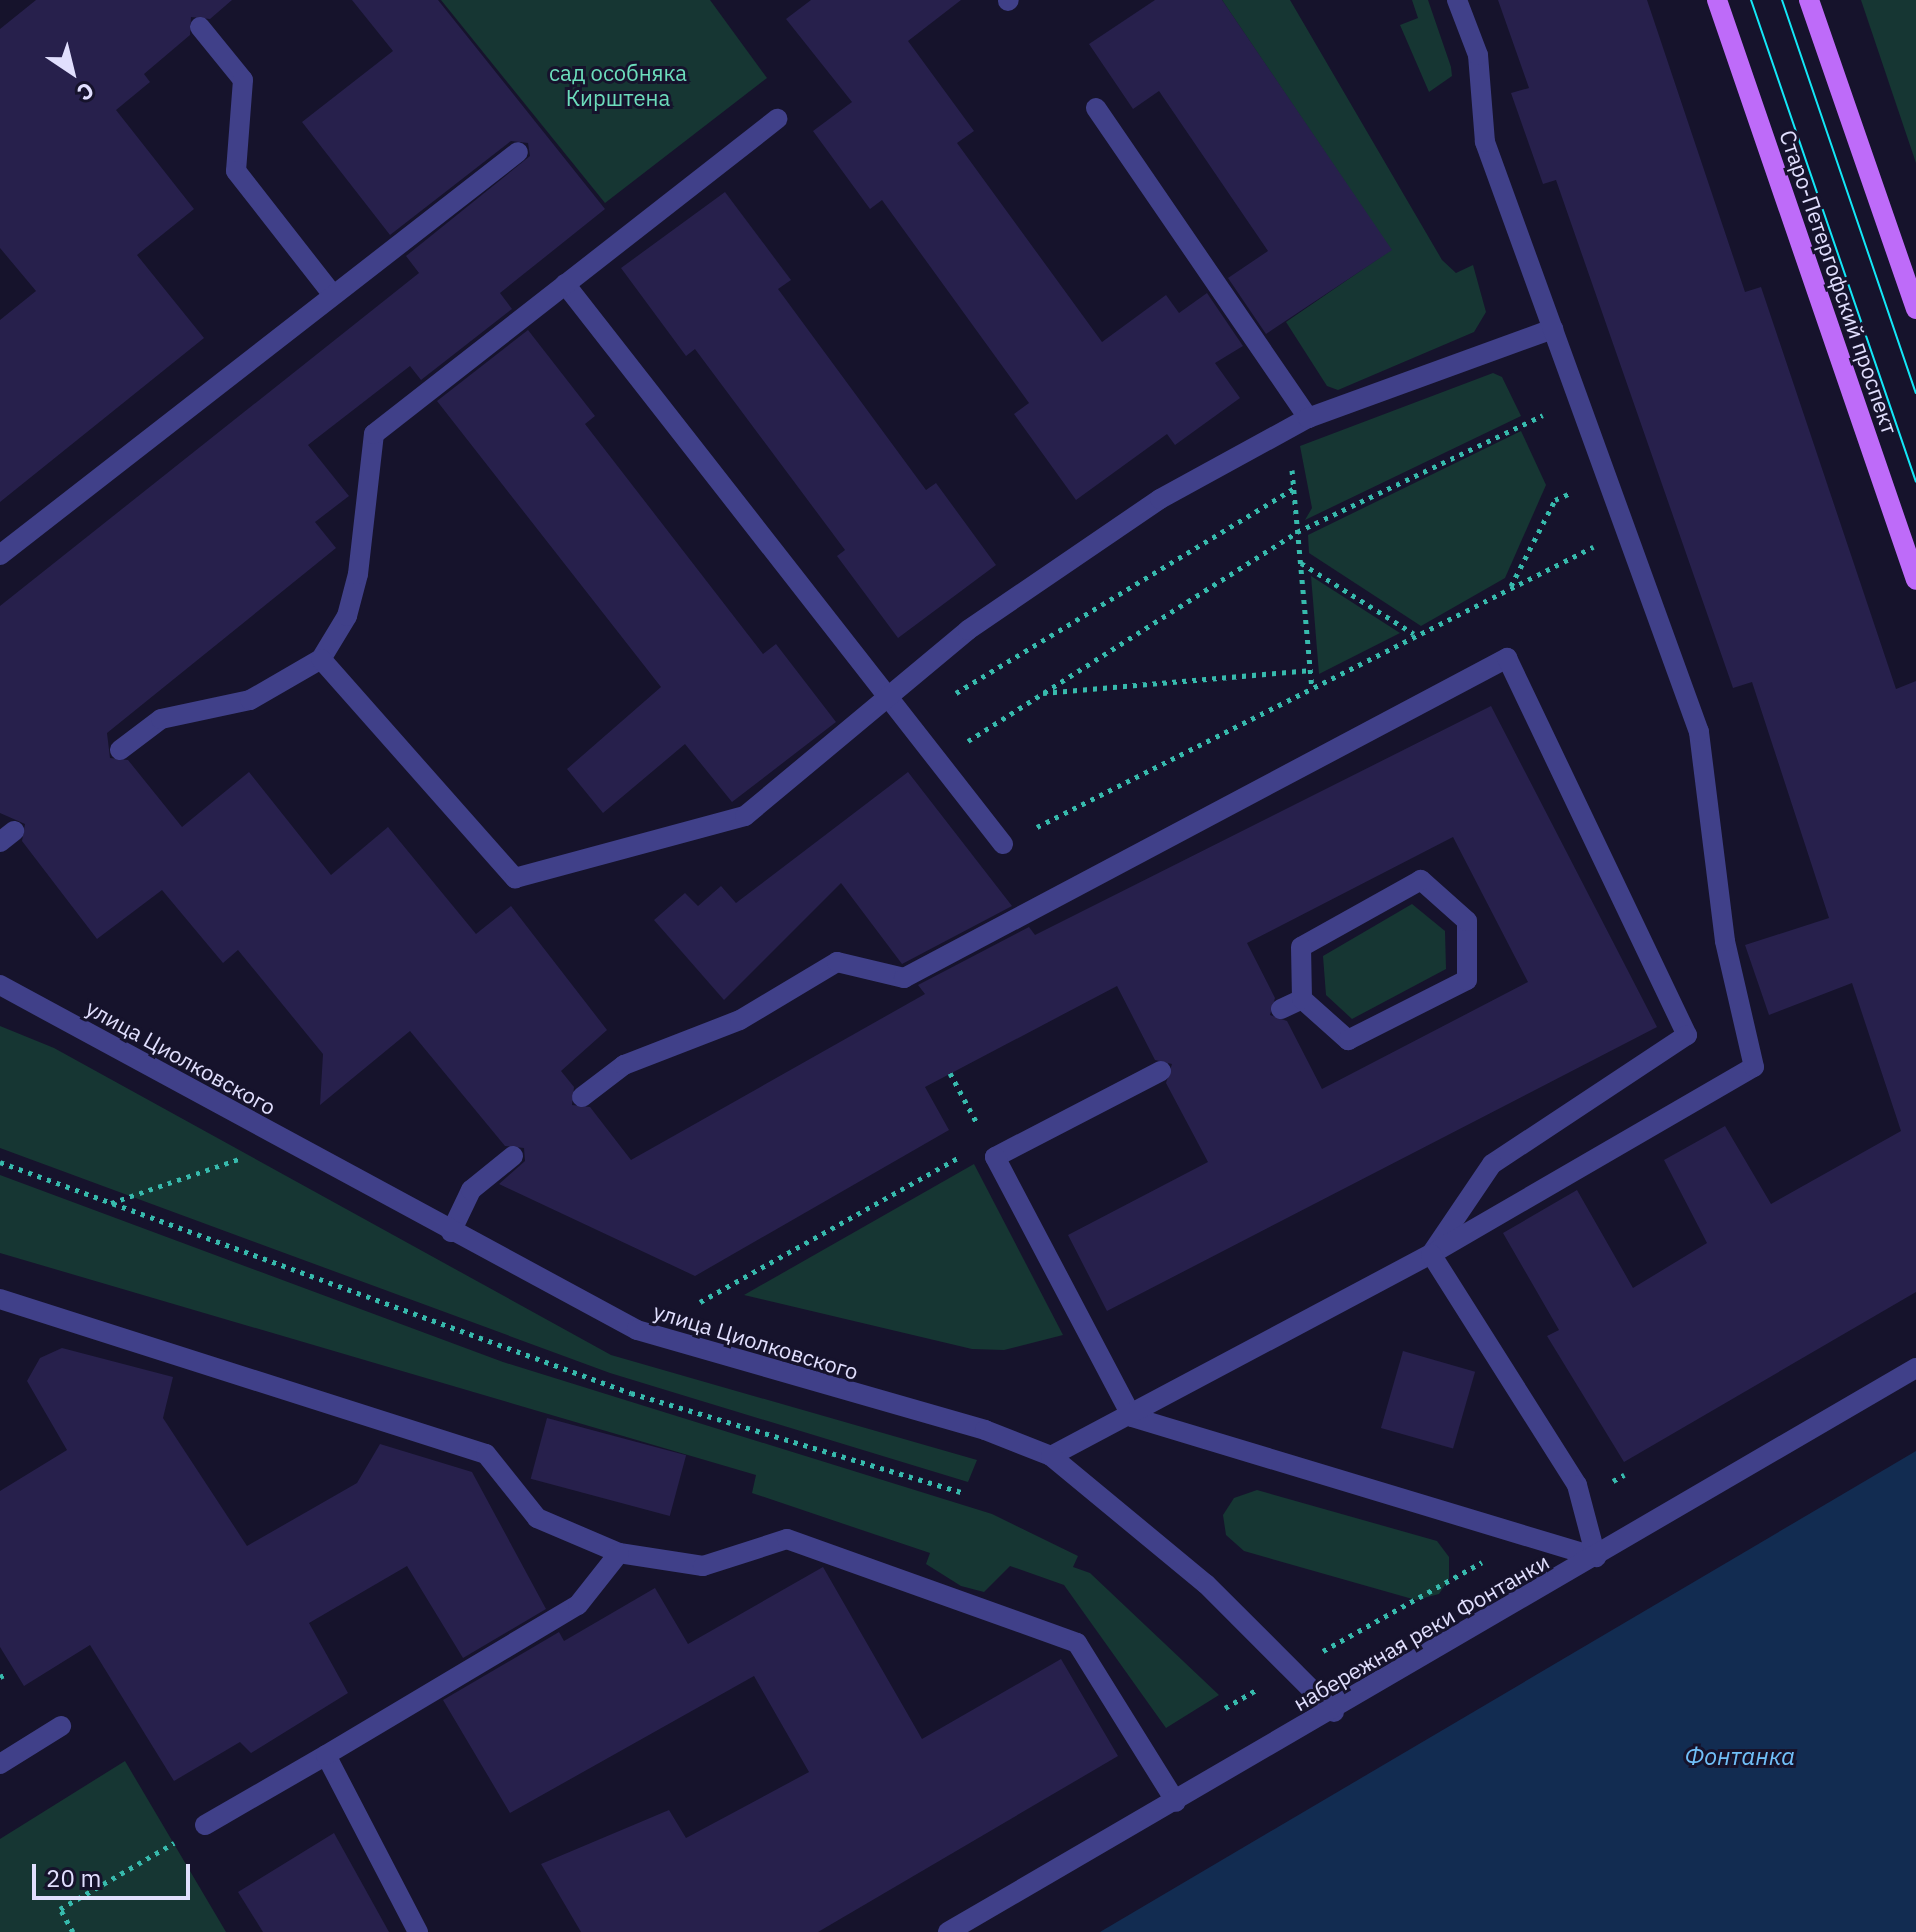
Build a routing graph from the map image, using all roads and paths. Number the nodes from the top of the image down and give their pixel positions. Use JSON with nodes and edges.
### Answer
{"nodes":[{"id":1,"x":1457,"y":0,"type":"edge"},
{"id":2,"x":1717,"y":0,"type":"edge"},
{"id":3,"x":1809,"y":0,"type":"edge"},
{"id":4,"x":200,"y":27,"type":"dead end"},
{"id":5,"x":1096,"y":108,"type":"dead end"},
{"id":6,"x":777,"y":119,"type":"dead end"},
{"id":7,"x":518,"y":152,"type":"dead end"},
{"id":8,"x":1909,"y":266,"type":"edge"},
{"id":9,"x":565,"y":284,"type":"junction"},
{"id":10,"x":333,"y":295,"type":"junction"},
{"id":11,"x":1916,"y":309,"type":"edge"},
{"id":12,"x":1553,"y":329,"type":"junction"},
{"id":13,"x":1578,"y":398,"type":"junction"},
{"id":14,"x":1308,"y":418,"type":"junction"},
{"id":15,"x":1289,"y":428,"type":"junction"},
{"id":16,"x":1606,"y":477,"type":"junction"},
{"id":17,"x":1294,"y":488,"type":"junction"},
{"id":18,"x":1626,"y":531,"type":"junction"},
{"id":19,"x":1297,"y":532,"type":"junction"},
{"id":20,"x":0,"y":555,"type":"edge"},
{"id":21,"x":1300,"y":562,"type":"junction"},
{"id":22,"x":1916,"y":580,"type":"edge"},
{"id":23,"x":1511,"y":587,"type":"junction"},
{"id":24,"x":1414,"y":634,"type":"junction"},
{"id":25,"x":321,"y":659,"type":"junction"},
{"id":26,"x":1309,"y":670,"type":"junction"},
{"id":27,"x":1312,"y":688,"type":"junction"},
{"id":28,"x":1042,"y":694,"type":"junction"},
{"id":29,"x":888,"y":698,"type":"junction"},
{"id":30,"x":908,"y":723,"type":"junction"},
{"id":31,"x":120,"y":750,"type":"dead end"},
{"id":32,"x":937,"y":760,"type":"junction"},
{"id":33,"x":1003,"y":844,"type":"joint"},
{"id":34,"x":0,"y":985,"type":"edge"},
{"id":35,"x":1302,"y":999,"type":"junction"},
{"id":36,"x":1281,"y":1009,"type":"dead end"},
{"id":37,"x":1161,"y":1071,"type":"dead end"},
{"id":38,"x":950,"y":1073,"type":"dead end"},
{"id":39,"x":582,"y":1097,"type":"dead end"},
{"id":40,"x":964,"y":1098,"type":"dead end"},
{"id":41,"x":287,"y":1142,"type":"junction"},
{"id":42,"x":974,"y":1150,"type":"dead end"},
{"id":43,"x":513,"y":1156,"type":"dead end"},
{"id":44,"x":0,"y":1162,"type":"edge"},
{"id":45,"x":110,"y":1204,"type":"junction"},
{"id":46,"x":451,"y":1232,"type":"junction"},
{"id":47,"x":1431,"y":1254,"type":"junction"},
{"id":48,"x":0,"y":1299,"type":"edge"},
{"id":49,"x":700,"y":1302,"type":"dead end"},
{"id":50,"x":1916,"y":1368,"type":"edge"},
{"id":51,"x":1132,"y":1417,"type":"junction"},
{"id":52,"x":1051,"y":1456,"type":"junction"},
{"id":53,"x":1624,"y":1475,"type":"dead end"},
{"id":54,"x":964,"y":1493,"type":"dead end"},
{"id":55,"x":1582,"y":1500,"type":"junction"},
{"id":56,"x":1529,"y":1535,"type":"junction"},
{"id":57,"x":619,"y":1553,"type":"junction"},
{"id":58,"x":1596,"y":1557,"type":"junction"},
{"id":59,"x":1292,"y":1668,"type":"junction"},
{"id":60,"x":1225,"y":1708,"type":"dead end"},
{"id":61,"x":1334,"y":1712,"type":"junction"},
{"id":62,"x":61,"y":1726,"type":"dead end"},
{"id":63,"x":326,"y":1755,"type":"junction"},
{"id":64,"x":0,"y":1764,"type":"edge"},
{"id":65,"x":1176,"y":1802,"type":"junction"},
{"id":66,"x":205,"y":1825,"type":"joint"},
{"id":67,"x":73,"y":1932,"type":"edge"},
{"id":68,"x":418,"y":1932,"type":"edge"},
{"id":69,"x":948,"y":1932,"type":"edge"}],
"edges":[{"from":1,"to":12,"type":"street"},
{"from":2,"to":22,"type":"main road","name":"Старо-Петергофский проспект"},
{"from":3,"to":8,"type":"main road"},
{"from":4,"to":10,"type":"street"},
{"from":5,"to":14,"type":"street"},
{"from":6,"to":9,"type":"street"},
{"from":7,"to":10,"type":"street"},
{"from":8,"to":11,"type":"main road"},
{"from":9,"to":25,"type":"street"},
{"from":9,"to":29,"type":"street"},
{"from":10,"to":20,"type":"street"},
{"from":12,"to":13,"type":"street"},
{"from":12,"to":14,"type":"street"},
{"from":13,"to":16,"type":"street"},
{"from":13,"to":19,"type":"path"},
{"from":14,"to":15,"type":"street"},
{"from":15,"to":17,"type":"path"},
{"from":15,"to":29,"type":"street"},
{"from":16,"to":18,"type":"street"},
{"from":16,"to":23,"type":"path"},
{"from":17,"to":19,"type":"path"},
{"from":17,"to":30,"type":"path"},
{"from":18,"to":23,"type":"path"},
{"from":18,"to":47,"type":"street"},
{"from":19,"to":21,"type":"path"},
{"from":19,"to":28,"type":"path"},
{"from":21,"to":24,"type":"path"},
{"from":21,"to":26,"type":"path"},
{"from":23,"to":24,"type":"path"},
{"from":24,"to":27,"type":"path"},
{"from":25,"to":29,"type":"street"},
{"from":25,"to":31,"type":"street"},
{"from":26,"to":27,"type":"path"},
{"from":26,"to":28,"type":"path"},
{"from":27,"to":33,"type":"path"},
{"from":28,"to":32,"type":"path"},
{"from":29,"to":30,"type":"street"},
{"from":30,"to":32,"type":"street"},
{"from":32,"to":33,"type":"street"},
{"from":34,"to":41,"type":"street","name":"улица Циолковского"},
{"from":35,"to":35,"type":"street"},
{"from":35,"to":36,"type":"street"},
{"from":37,"to":51,"type":"street"},
{"from":38,"to":40,"type":"path"},
{"from":39,"to":47,"type":"street"},
{"from":41,"to":45,"type":"path"},
{"from":41,"to":46,"type":"street","name":"улица Циолковского"},
{"from":42,"to":49,"type":"path"},
{"from":43,"to":46,"type":"street"},
{"from":44,"to":45,"type":"path"},
{"from":45,"to":54,"type":"path"},
{"from":46,"to":52,"type":"street","name":"улица Циолковского"},
{"from":47,"to":51,"type":"street"},
{"from":47,"to":55,"type":"street"},
{"from":48,"to":57,"type":"street"},
{"from":50,"to":58,"type":"street","name":"набережная реки Фонтанки"},
{"from":51,"to":52,"type":"street"},
{"from":51,"to":56,"type":"street"},
{"from":52,"to":59,"type":"street","name":"улица Циолковского"},
{"from":53,"to":55,"type":"path"},
{"from":55,"to":58,"type":"street"},
{"from":56,"to":58,"type":"street"},
{"from":56,"to":59,"type":"path"},
{"from":57,"to":63,"type":"street"},
{"from":57,"to":65,"type":"street"},
{"from":58,"to":61,"type":"street","name":"набережная реки Фонтанки"},
{"from":59,"to":60,"type":"path"},
{"from":59,"to":61,"type":"street","name":"улица Циолковского"},
{"from":61,"to":65,"type":"street","name":"набережная реки Фонтанки"},
{"from":62,"to":64,"type":"street"},
{"from":63,"to":66,"type":"street"},
{"from":63,"to":68,"type":"street"},
{"from":65,"to":69,"type":"street","name":"набережная реки Фонтанки"},
{"from":66,"to":67,"type":"path"}]}
